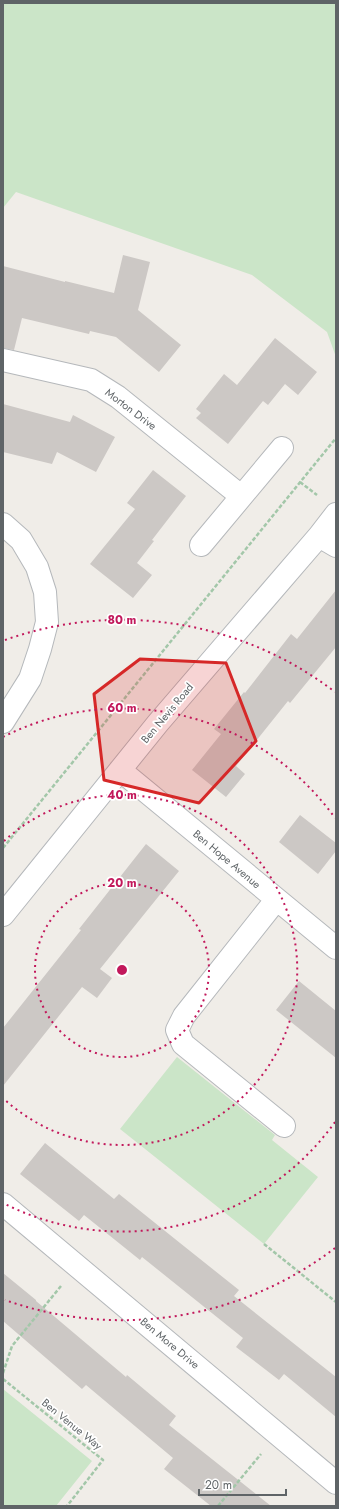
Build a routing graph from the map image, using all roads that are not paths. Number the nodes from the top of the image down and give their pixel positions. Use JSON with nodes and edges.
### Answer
{"nodes":[{"id":1,"x":3,"y":360,"type":"edge"},
{"id":2,"x":282,"y":448,"type":"dead end"},
{"id":3,"x":241,"y":496,"type":"junction"},
{"id":4,"x":336,"y":514,"type":"edge"},
{"id":5,"x":3,"y":524,"type":"edge"},
{"id":6,"x":327,"y":541,"type":"edge"},
{"id":7,"x":201,"y":545,"type":"dead end"},
{"id":8,"x":3,"y":722,"type":"edge"},
{"id":9,"x":120,"y":770,"type":"junction"},
{"id":10,"x":276,"y":900,"type":"junction"},
{"id":11,"x":3,"y":915,"type":"edge"},
{"id":12,"x":336,"y":948,"type":"edge"},
{"id":13,"x":284,"y":1126,"type":"dead end"},
{"id":14,"x":3,"y":1204,"type":"edge"},
{"id":15,"x":336,"y":1483,"type":"edge"}],
"edges":[{"from":1,"to":3,"type":"street","name":"Morton Drive"},
{"from":2,"to":3,"type":"street"},
{"from":3,"to":7,"type":"street"},
{"from":4,"to":6,"type":"street","name":"Ben Nevis Road"},
{"from":5,"to":8,"type":"street"},
{"from":6,"to":9,"type":"street","name":"Ben Nevis Road"},
{"from":9,"to":10,"type":"street","name":"Ben Hope Avenue"},
{"from":9,"to":11,"type":"street","name":"Ben Nevis Road"},
{"from":10,"to":12,"type":"street","name":"Ben Hope Avenue"},
{"from":10,"to":13,"type":"street"},
{"from":14,"to":15,"type":"street","name":"Ben More Drive"}]}
